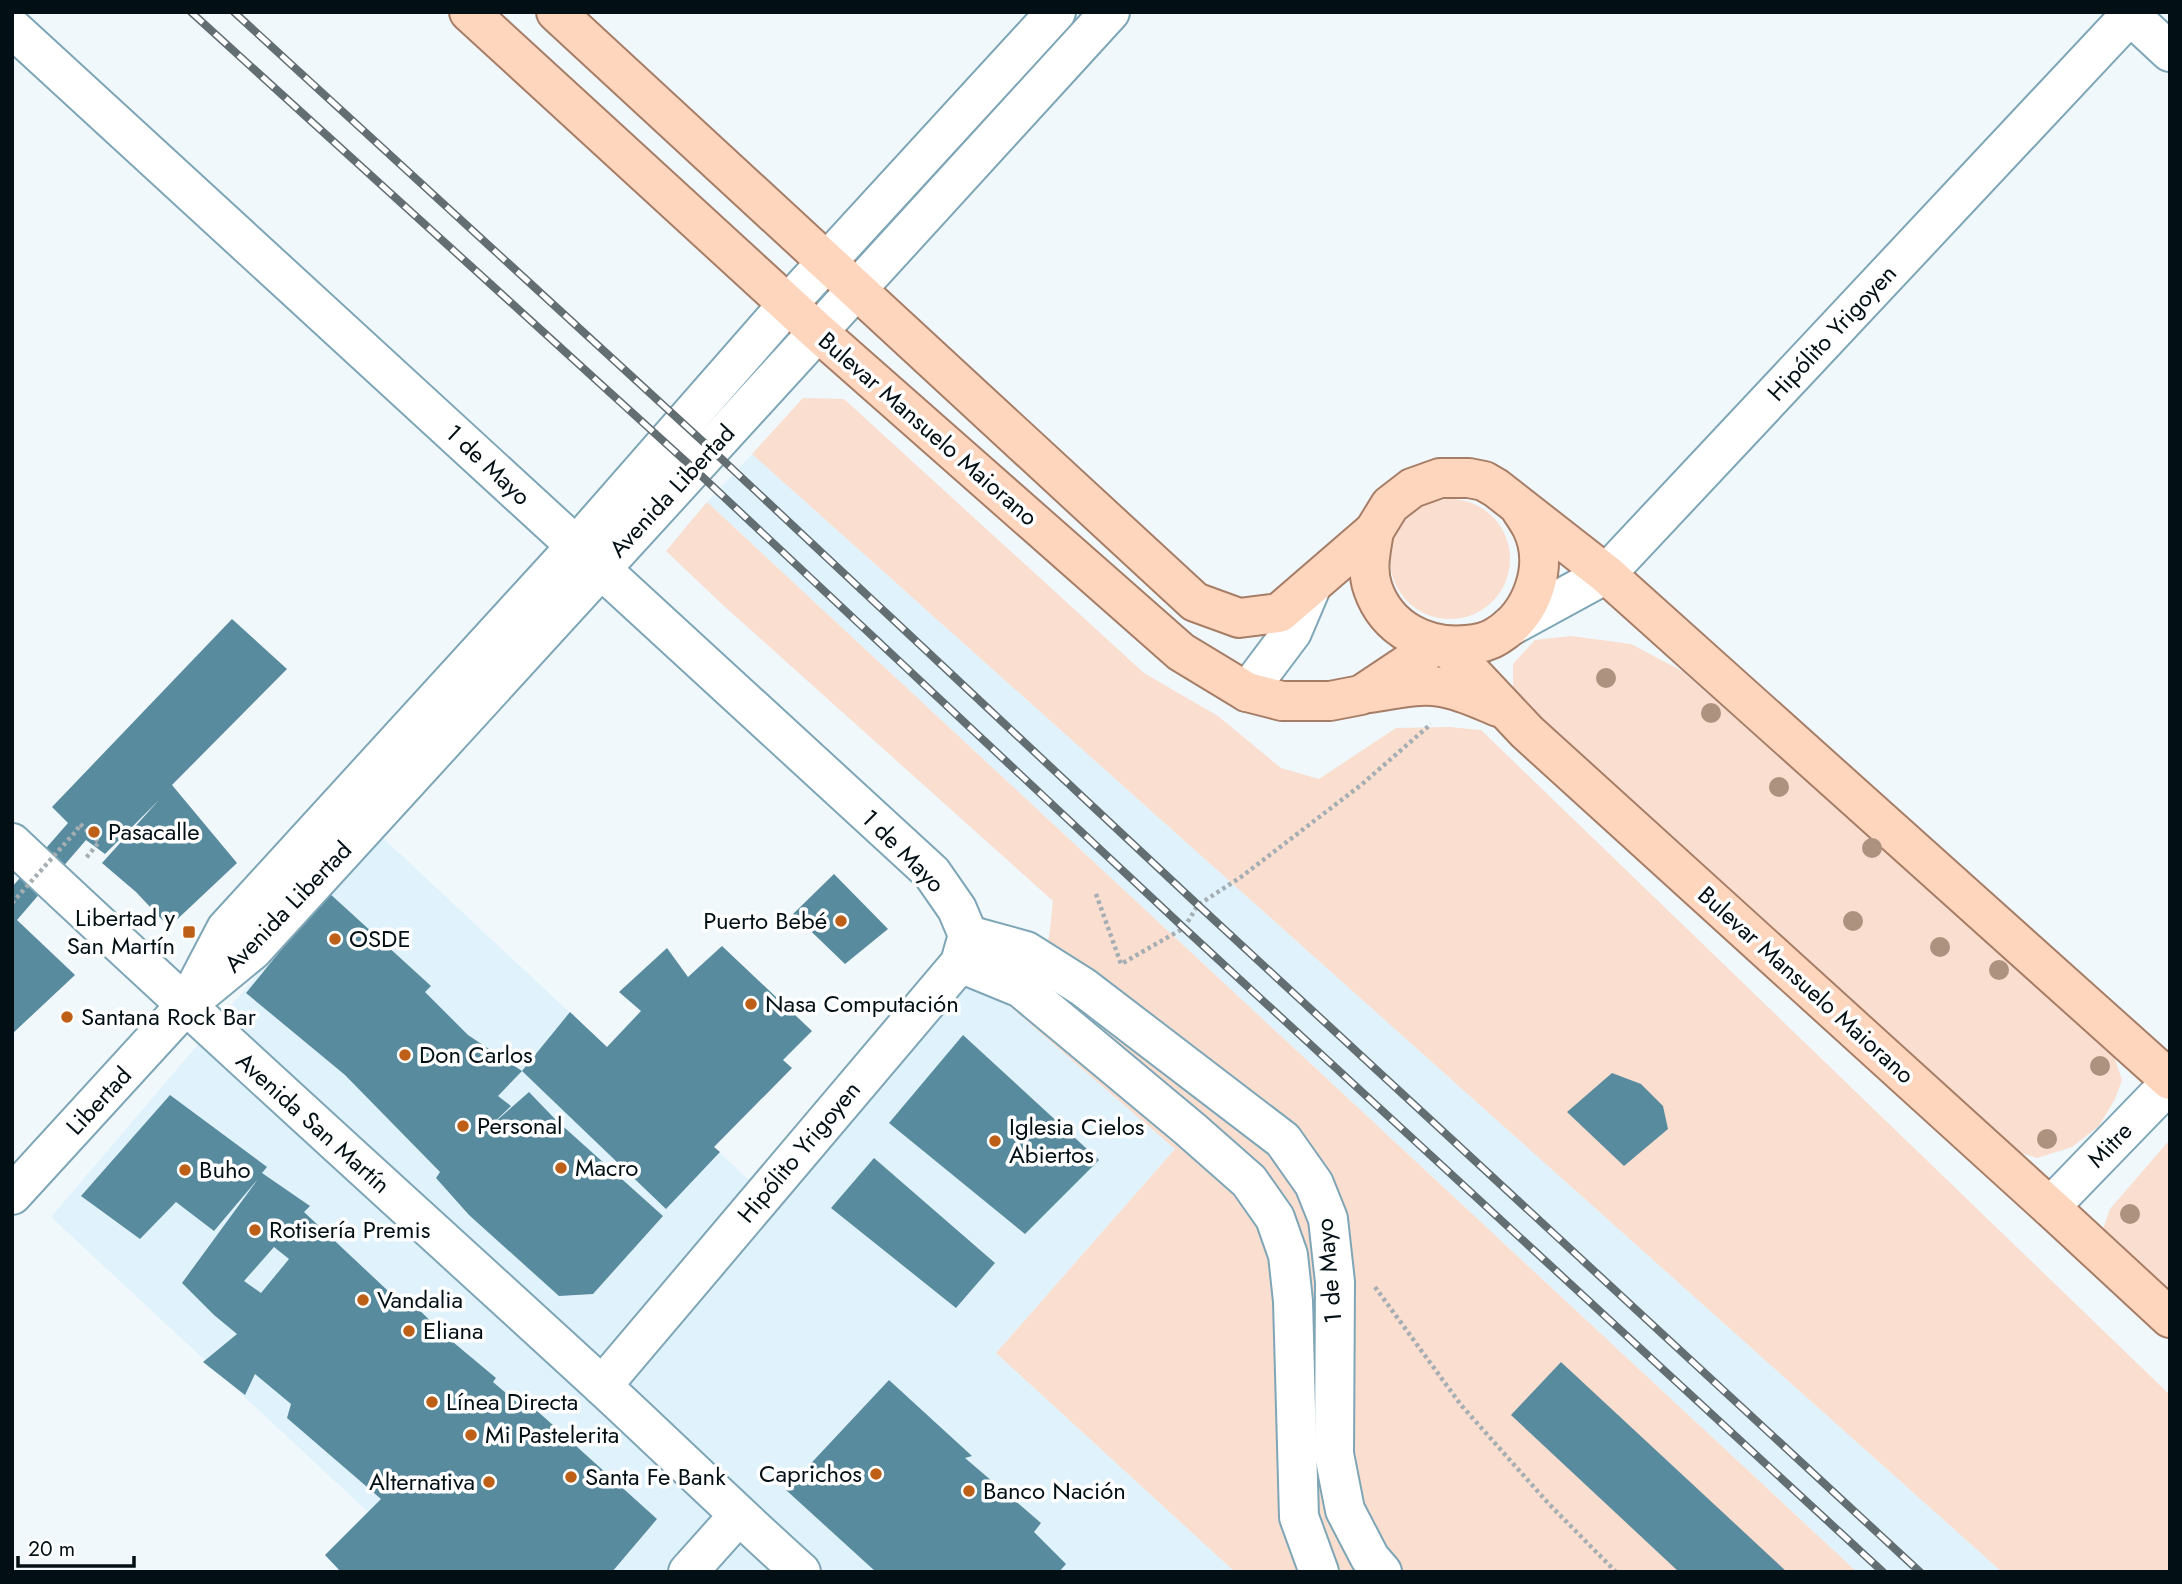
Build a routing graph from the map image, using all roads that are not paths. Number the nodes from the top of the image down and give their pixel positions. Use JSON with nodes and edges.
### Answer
{"nodes":[{"id":1,"x":469,"y":12,"type":"edge"},
{"id":2,"x":556,"y":12,"type":"edge"},
{"id":3,"x":1056,"y":12,"type":"edge"},
{"id":4,"x":1110,"y":12,"type":"edge"},
{"id":5,"x":2130,"y":13,"type":"edge"},
{"id":6,"x":20,"y":50,"type":"edge"},
{"id":7,"x":2170,"y":51,"type":"edge"},
{"id":8,"x":826,"y":262,"type":"junction"},
{"id":9,"x":856,"y":290,"type":"junction"},
{"id":10,"x":788,"y":304,"type":"junction"},
{"id":11,"x":818,"y":332,"type":"junction"},
{"id":12,"x":1519,"y":506,"type":"junction"},
{"id":13,"x":1374,"y":531,"type":"junction"},
{"id":14,"x":588,"y":557,"type":"junction"},
{"id":15,"x":1606,"y":574,"type":"junction"},
{"id":16,"x":1312,"y":585,"type":"junction"},
{"id":17,"x":1509,"y":627,"type":"junction"},
{"id":18,"x":1442,"y":646,"type":"junction"},
{"id":19,"x":1247,"y":692,"type":"junction"},
{"id":20,"x":1361,"y":695,"type":"junction"},
{"id":21,"x":1503,"y":709,"type":"junction"},
{"id":22,"x":12,"y":843,"type":"edge"},
{"id":23,"x":962,"y":936,"type":"junction"},
{"id":24,"x":185,"y":1006,"type":"junction"},
{"id":25,"x":2170,"y":1082,"type":"edge"},
{"id":26,"x":12,"y":1195,"type":"edge"},
{"id":27,"x":2050,"y":1207,"type":"junction"},
{"id":28,"x":2170,"y":1318,"type":"edge"},
{"id":29,"x":602,"y":1386,"type":"junction"},
{"id":30,"x":738,"y":1516,"type":"junction"},
{"id":31,"x":688,"y":1572,"type":"edge"},
{"id":32,"x":801,"y":1572,"type":"edge"},
{"id":33,"x":1319,"y":1572,"type":"edge"},
{"id":34,"x":1382,"y":1572,"type":"edge"}],
"edges":[{"from":1,"to":10,"type":"main road","name":"Bulevar Mansuelo Maiorano"},
{"from":2,"to":8,"type":"main road","name":"Bulevar Mansuelo Maiorano"},
{"from":3,"to":8,"type":"street","name":"Avenida Libertad"},
{"from":4,"to":9,"type":"street","name":"Avenida Libertad"},
{"from":5,"to":7,"type":"street"},
{"from":5,"to":15,"type":"street","name":"Hipólito Yrigoyen"},
{"from":6,"to":14,"type":"street","name":"1 de Mayo"},
{"from":8,"to":9,"type":"main road","name":"Bulevar Mansuelo Maiorano"},
{"from":8,"to":10,"type":"street","name":"Avenida Libertad"},
{"from":9,"to":11,"type":"street","name":"Avenida Libertad"},
{"from":9,"to":16,"type":"main road","name":"Bulevar Mansuelo Maiorano"},
{"from":10,"to":11,"type":"main road","name":"Bulevar Mansuelo Maiorano"},
{"from":10,"to":14,"type":"street","name":"Avenida Libertad"},
{"from":11,"to":14,"type":"street","name":"Avenida Libertad"},
{"from":11,"to":19,"type":"main road","name":"Bulevar Mansuelo Maiorano"},
{"from":12,"to":13,"type":"main road","name":"Bulevar Mansuelo Maiorano"},
{"from":12,"to":15,"type":"main road","name":"Bulevar Mansuelo Maiorano"},
{"from":12,"to":17,"type":"main road","name":"Bulevar Mansuelo Maiorano"},
{"from":13,"to":16,"type":"main road","name":"Bulevar Mansuelo Maiorano"},
{"from":13,"to":18,"type":"main road","name":"Bulevar Mansuelo Maiorano"},
{"from":14,"to":23,"type":"street","name":"1 de Mayo"},
{"from":14,"to":24,"type":"street","name":"Avenida Libertad"},
{"from":15,"to":17,"type":"street","name":"Hipólito Yrigoyen"},
{"from":15,"to":25,"type":"main road","name":"Bulevar Mansuelo Maiorano"},
{"from":16,"to":19,"type":"street"},
{"from":17,"to":18,"type":"main road","name":"Bulevar Mansuelo Maiorano"},
{"from":18,"to":20,"type":"main road","name":"Bulevar Mansuelo Maiorano"},
{"from":18,"to":21,"type":"main road","name":"Bulevar Mansuelo Maiorano"},
{"from":19,"to":20,"type":"main road","name":"Bulevar Mansuelo Maiorano"},
{"from":20,"to":21,"type":"main road"},
{"from":21,"to":27,"type":"main road","name":"Bulevar Mansuelo Maiorano"},
{"from":22,"to":24,"type":"street","name":"Avenida San Martín"},
{"from":23,"to":29,"type":"street","name":"Hipólito Yrigoyen"},
{"from":23,"to":33,"type":"street","name":"1 de Mayo"},
{"from":23,"to":34,"type":"street","name":"1 de Mayo"},
{"from":24,"to":26,"type":"street","name":"Libertad"},
{"from":24,"to":29,"type":"street","name":"Avenida San Martín"},
{"from":25,"to":27,"type":"street","name":"Mitre"},
{"from":27,"to":28,"type":"main road","name":"Bulevar Mansuelo Maiorano"},
{"from":29,"to":30,"type":"street","name":"Avenida San Martín"},
{"from":30,"to":31,"type":"street"},
{"from":30,"to":32,"type":"street","name":"Avenida San Martín"}]}
